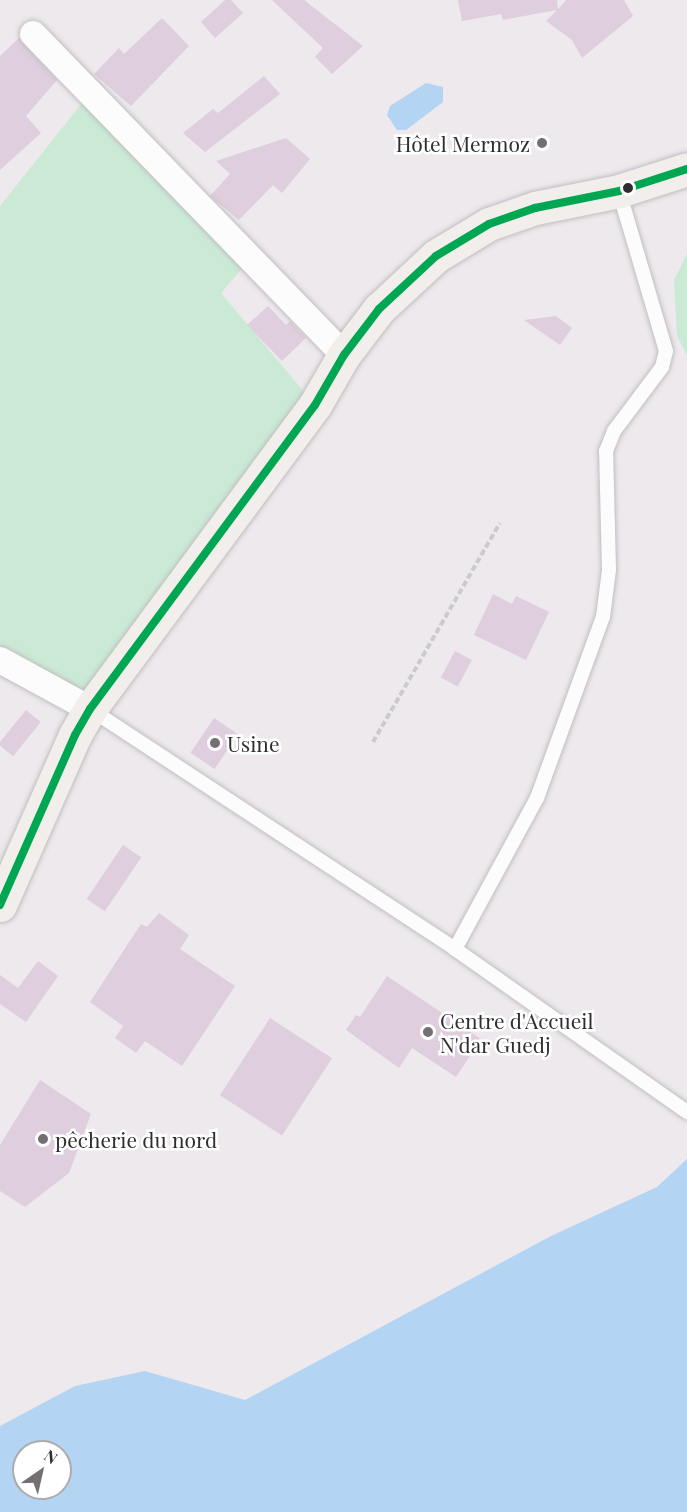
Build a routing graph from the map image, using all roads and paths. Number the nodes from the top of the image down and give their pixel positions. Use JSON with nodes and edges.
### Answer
{"nodes":[{"id":1,"x":33,"y":34,"type":"dead end"},
{"id":2,"x":687,"y":169,"type":"edge"},
{"id":3,"x":619,"y":191,"type":"junction"},
{"id":4,"x":344,"y":355,"type":"junction"},
{"id":5,"x":500,"y":524,"type":"dead end"},
{"id":6,"x":0,"y":660,"type":"edge"},
{"id":7,"x":90,"y":709,"type":"junction"},
{"id":8,"x":373,"y":742,"type":"dead end"},
{"id":9,"x":0,"y":905,"type":"edge"},
{"id":10,"x":455,"y":949,"type":"junction"},
{"id":11,"x":687,"y":1112,"type":"edge"}],
"edges":[{"from":1,"to":4,"type":"street"},
{"from":2,"to":3,"type":"street"},
{"from":3,"to":4,"type":"street"},
{"from":3,"to":10,"type":"lane"},
{"from":4,"to":7,"type":"street"},
{"from":5,"to":8,"type":"path"},
{"from":6,"to":7,"type":"street"},
{"from":7,"to":9,"type":"street"},
{"from":7,"to":10,"type":"lane"},
{"from":10,"to":11,"type":"lane"}]}
